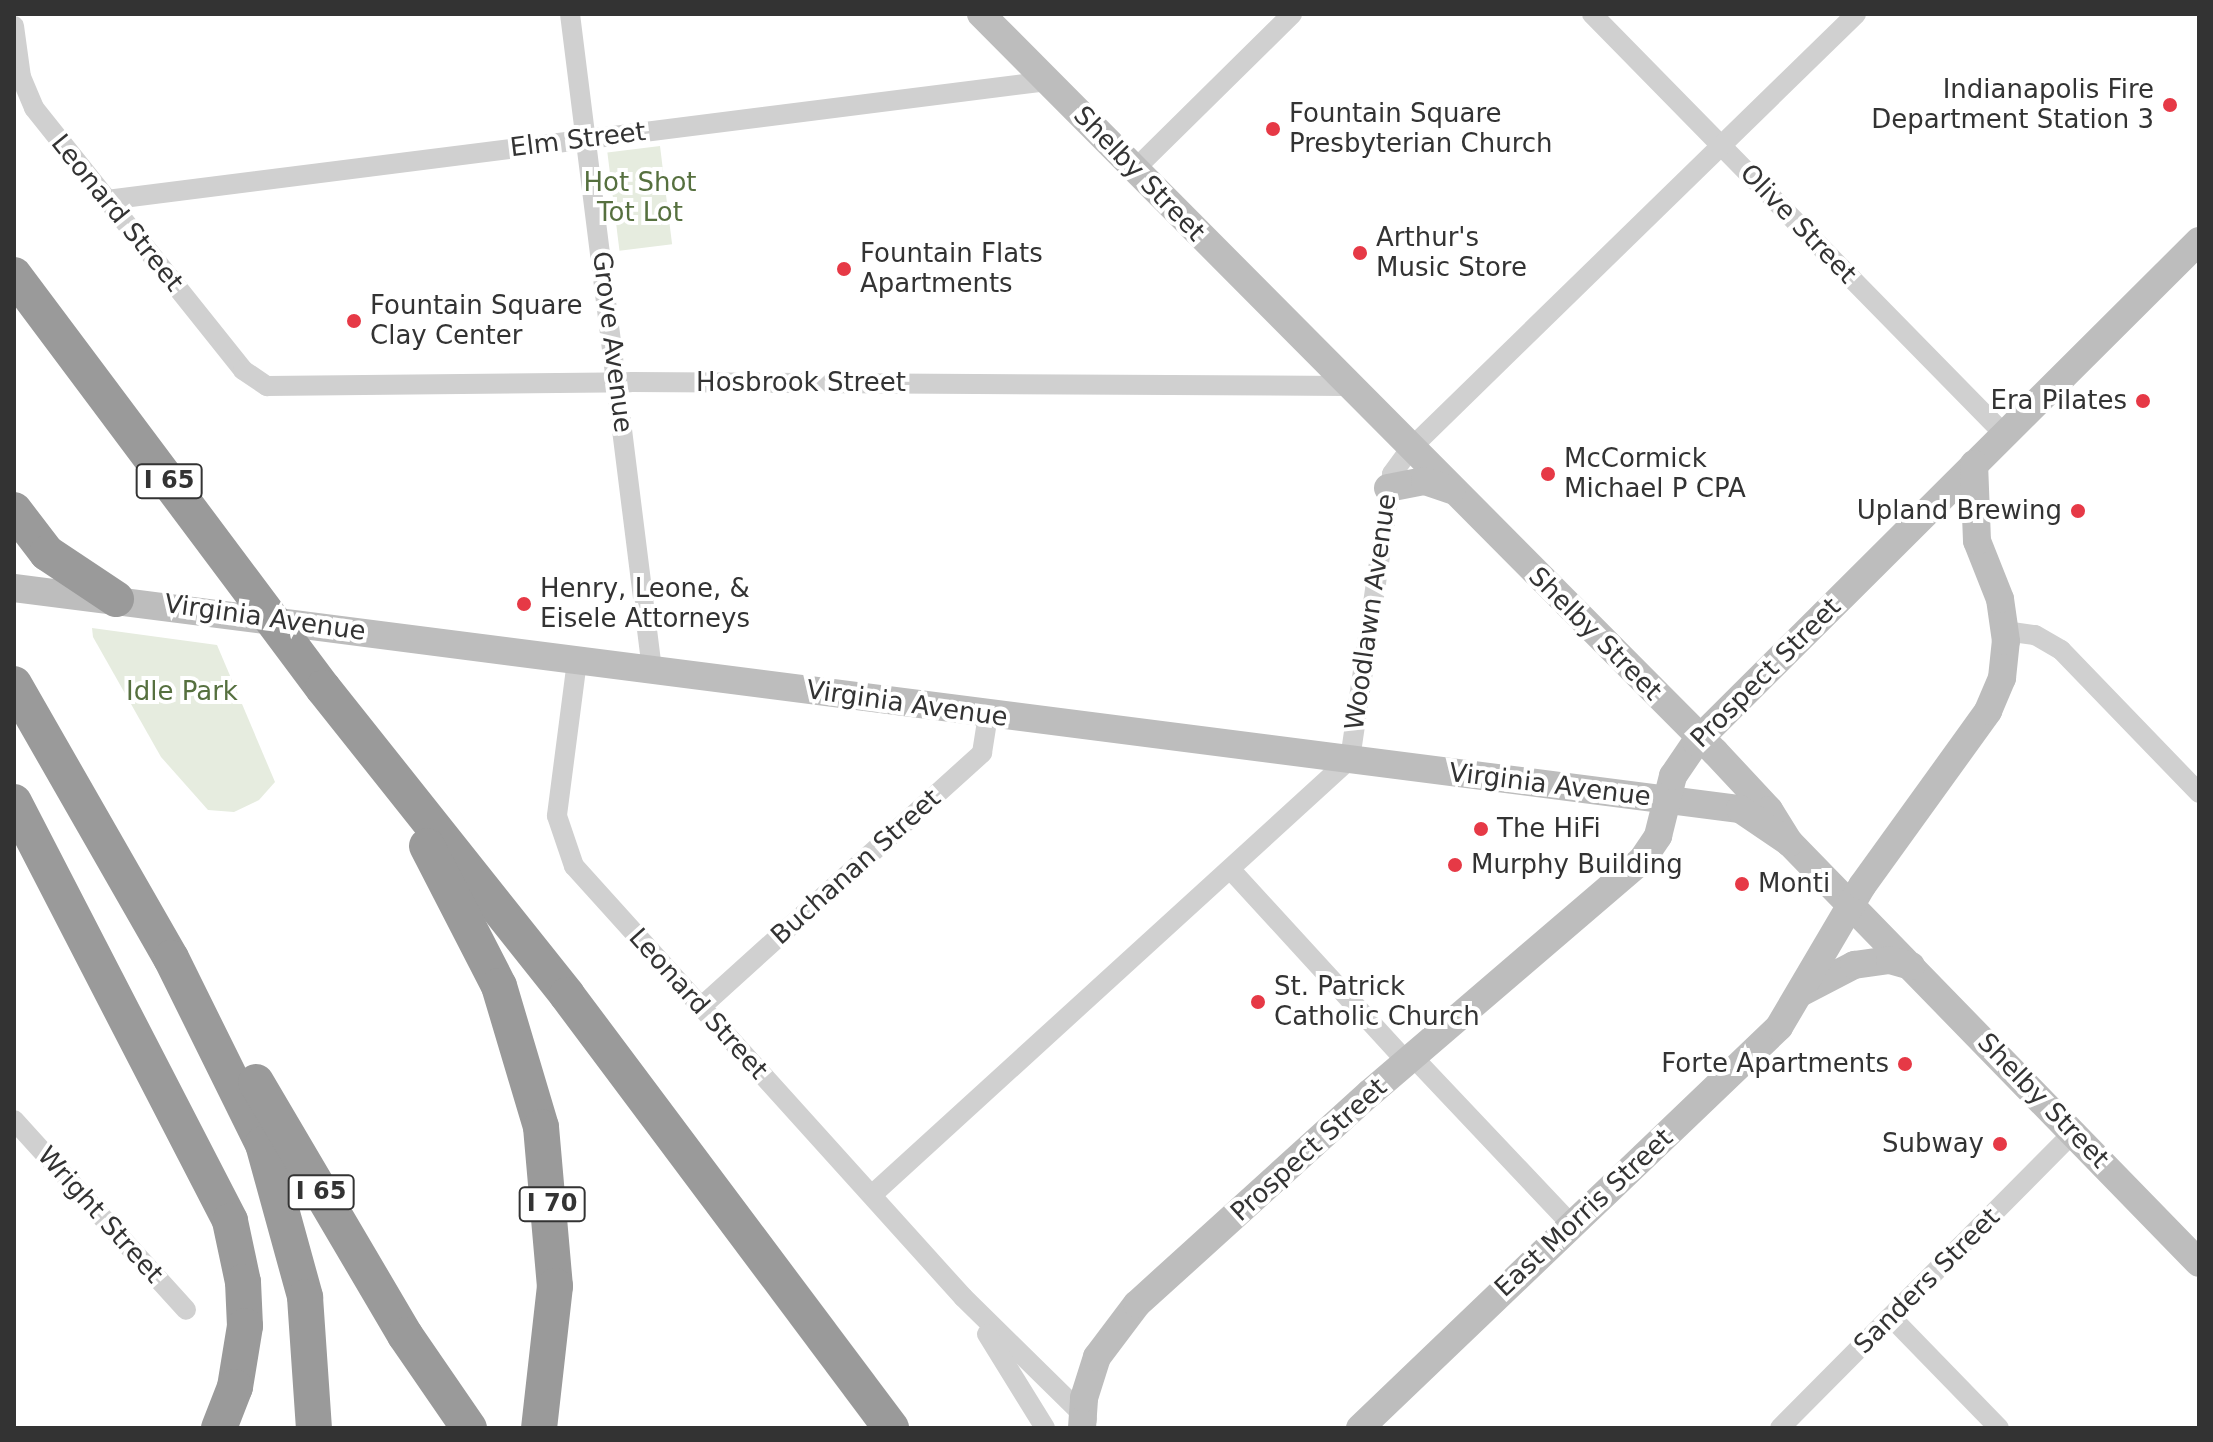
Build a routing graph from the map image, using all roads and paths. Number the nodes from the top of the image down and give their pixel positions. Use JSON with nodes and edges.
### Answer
{"nodes":[{"id":1,"x":570,"y":14,"type":"edge"},
{"id":2,"x":981,"y":14,"type":"edge"},
{"id":3,"x":1292,"y":14,"type":"edge"},
{"id":4,"x":1592,"y":14,"type":"edge"},
{"id":5,"x":1856,"y":14,"type":"edge"},
{"id":6,"x":14,"y":26,"type":"edge"},
{"id":7,"x":1048,"y":81,"type":"junction"},
{"id":8,"x":586,"y":139,"type":"junction"},
{"id":9,"x":1721,"y":146,"type":"junction"},
{"id":10,"x":1134,"y":170,"type":"junction"},
{"id":11,"x":107,"y":200,"type":"junction"},
{"id":12,"x":2199,"y":241,"type":"edge"},
{"id":13,"x":14,"y":275,"type":"edge"},
{"id":14,"x":256,"y":381,"type":"joint"},
{"id":15,"x":616,"y":382,"type":"junction"},
{"id":16,"x":1346,"y":386,"type":"junction"},
{"id":17,"x":2004,"y":434,"type":"junction"},
{"id":18,"x":1410,"y":449,"type":"junction"},
{"id":19,"x":1974,"y":464,"type":"junction"},
{"id":20,"x":1388,"y":488,"type":"junction"},
{"id":21,"x":1455,"y":493,"type":"junction"},
{"id":22,"x":14,"y":510,"type":"edge"},
{"id":23,"x":16,"y":588,"type":"edge"},
{"id":24,"x":116,"y":599,"type":"junction"},
{"id":25,"x":2005,"y":631,"type":"junction"},
{"id":26,"x":577,"y":661,"type":"junction"},
{"id":27,"x":652,"y":670,"type":"junction"},
{"id":28,"x":14,"y":684,"type":"edge"},
{"id":29,"x":323,"y":688,"type":"junction"},
{"id":30,"x":988,"y":715,"type":"junction"},
{"id":31,"x":1700,"y":737,"type":"junction"},
{"id":32,"x":1350,"y":759,"type":"junction"},
{"id":33,"x":2199,"y":793,"type":"edge"},
{"id":34,"x":1666,"y":800,"type":"junction"},
{"id":35,"x":14,"y":802,"type":"edge"},
{"id":36,"x":1790,"y":843,"type":"junction"},
{"id":37,"x":1231,"y":870,"type":"junction"},
{"id":38,"x":1851,"y":904,"type":"junction"},
{"id":39,"x":171,"y":958,"type":"junction"},
{"id":40,"x":1911,"y":966,"type":"junction"},
{"id":41,"x":1802,"y":993,"type":"junction"},
{"id":42,"x":701,"y":1007,"type":"junction"},
{"id":43,"x":1410,"y":1060,"type":"junction"},
{"id":44,"x":14,"y":1120,"type":"edge"},
{"id":45,"x":2073,"y":1133,"type":"junction"},
{"id":46,"x":873,"y":1194,"type":"junction"},
{"id":47,"x":1571,"y":1224,"type":"junction"},
{"id":48,"x":2199,"y":1263,"type":"edge"},
{"id":49,"x":963,"y":1297,"type":"junction"},
{"id":50,"x":186,"y":1310,"type":"dead end"},
{"id":51,"x":1891,"y":1317,"type":"junction"},
{"id":52,"x":1086,"y":1423,"type":"edge"},
{"id":53,"x":219,"y":1428,"type":"edge"},
{"id":54,"x":314,"y":1428,"type":"edge"},
{"id":55,"x":469,"y":1428,"type":"edge"},
{"id":56,"x":539,"y":1428,"type":"edge"},
{"id":57,"x":891,"y":1428,"type":"edge"},
{"id":58,"x":1045,"y":1428,"type":"edge"},
{"id":59,"x":1360,"y":1428,"type":"edge"},
{"id":60,"x":1780,"y":1428,"type":"edge"},
{"id":61,"x":1999,"y":1428,"type":"edge"}],
"edges":[{"from":1,"to":8,"type":"street","name":"Grove Avenue"},
{"from":2,"to":7,"type":"main road","name":"Shelby Street"},
{"from":3,"to":10,"type":"street"},
{"from":4,"to":9,"type":"street","name":"Olive Street"},
{"from":5,"to":9,"type":"street","name":"Woodlawn Avenue"},
{"from":6,"to":11,"type":"street","name":"Leonard Street"},
{"from":7,"to":8,"type":"street","name":"Elm Street"},
{"from":7,"to":10,"type":"main road","name":"Shelby Street"},
{"from":8,"to":11,"type":"street","name":"Elm Street"},
{"from":8,"to":15,"type":"street","name":"Grove Avenue"},
{"from":9,"to":17,"type":"street","name":"Olive Street"},
{"from":9,"to":18,"type":"street","name":"Woodlawn Avenue"},
{"from":10,"to":16,"type":"main road","name":"Shelby Street"},
{"from":11,"to":14,"type":"street","name":"Leonard Street"},
{"from":12,"to":17,"type":"main road","name":"Prospect Street"},
{"from":13,"to":29,"type":"highway","number":"I 65"},
{"from":14,"to":15,"type":"street","name":"Hosbrook Street"},
{"from":15,"to":16,"type":"street","name":"Hosbrook Street"},
{"from":15,"to":27,"type":"street","name":"Grove Avenue"},
{"from":16,"to":18,"type":"main road","name":"Shelby Street"},
{"from":17,"to":19,"type":"main road","name":"Prospect Street"},
{"from":18,"to":20,"type":"street","name":"Woodlawn Avenue"},
{"from":18,"to":21,"type":"main road","name":"Shelby Street"},
{"from":19,"to":25,"type":"main road","name":"East Morris Street"},
{"from":19,"to":31,"type":"main road","name":"Prospect Street"},
{"from":20,"to":21,"type":"main road"},
{"from":20,"to":32,"type":"street","name":"Woodlawn Avenue"},
{"from":21,"to":31,"type":"main road","name":"Shelby Street"},
{"from":22,"to":24,"type":"highway"},
{"from":23,"to":24,"type":"main road","name":"Virginia Avenue"},
{"from":24,"to":26,"type":"main road","name":"Virginia Avenue"},
{"from":25,"to":33,"type":"street"},
{"from":25,"to":38,"type":"main road","name":"East Morris Street"},
{"from":26,"to":27,"type":"main road","name":"Virginia Avenue"},
{"from":26,"to":42,"type":"street","name":"Leonard Street"},
{"from":27,"to":30,"type":"main road","name":"Virginia Avenue"},
{"from":28,"to":39,"type":"highway","number":"I 65"},
{"from":29,"to":56,"type":"highway","number":"I 70"},
{"from":29,"to":57,"type":"highway","number":"I 65"},
{"from":30,"to":32,"type":"main road","name":"Virginia Avenue"},
{"from":30,"to":42,"type":"street","name":"Buchanan Street"},
{"from":31,"to":34,"type":"main road","name":"Prospect Street"},
{"from":31,"to":36,"type":"main road","name":"Shelby Street"},
{"from":32,"to":34,"type":"main road","name":"Virginia Avenue"},
{"from":32,"to":37,"type":"street","name":"Woodlawn Avenue"},
{"from":34,"to":36,"type":"main road","name":"Virginia Avenue"},
{"from":34,"to":43,"type":"main road","name":"Prospect Street"},
{"from":35,"to":53,"type":"highway"},
{"from":36,"to":38,"type":"main road","name":"Shelby Street"},
{"from":37,"to":43,"type":"street"},
{"from":37,"to":46,"type":"street","name":"Woodlawn Avenue"},
{"from":38,"to":40,"type":"main road","name":"Shelby Street"},
{"from":38,"to":41,"type":"main road","name":"East Morris Street"},
{"from":39,"to":54,"type":"highway"},
{"from":39,"to":55,"type":"highway","number":"I 65"},
{"from":40,"to":41,"type":"main road","name":"East Morris Street"},
{"from":40,"to":45,"type":"main road","name":"Shelby Street"},
{"from":41,"to":47,"type":"main road","name":"East Morris Street"},
{"from":42,"to":46,"type":"street","name":"Leonard Street"},
{"from":43,"to":47,"type":"street"},
{"from":43,"to":52,"type":"main road","name":"Prospect Street"},
{"from":44,"to":50,"type":"street","name":"Wright Street"},
{"from":45,"to":48,"type":"main road","name":"Shelby Street"},
{"from":45,"to":51,"type":"street","name":"Sanders Street"},
{"from":46,"to":49,"type":"street","name":"Leonard Street"},
{"from":47,"to":59,"type":"main road","name":"East Morris Street"},
{"from":49,"to":52,"type":"street","name":"Leonard Street"},
{"from":49,"to":58,"type":"street","name":"Leonard Street"},
{"from":51,"to":60,"type":"street","name":"Sanders Street"},
{"from":51,"to":61,"type":"street"}]}
